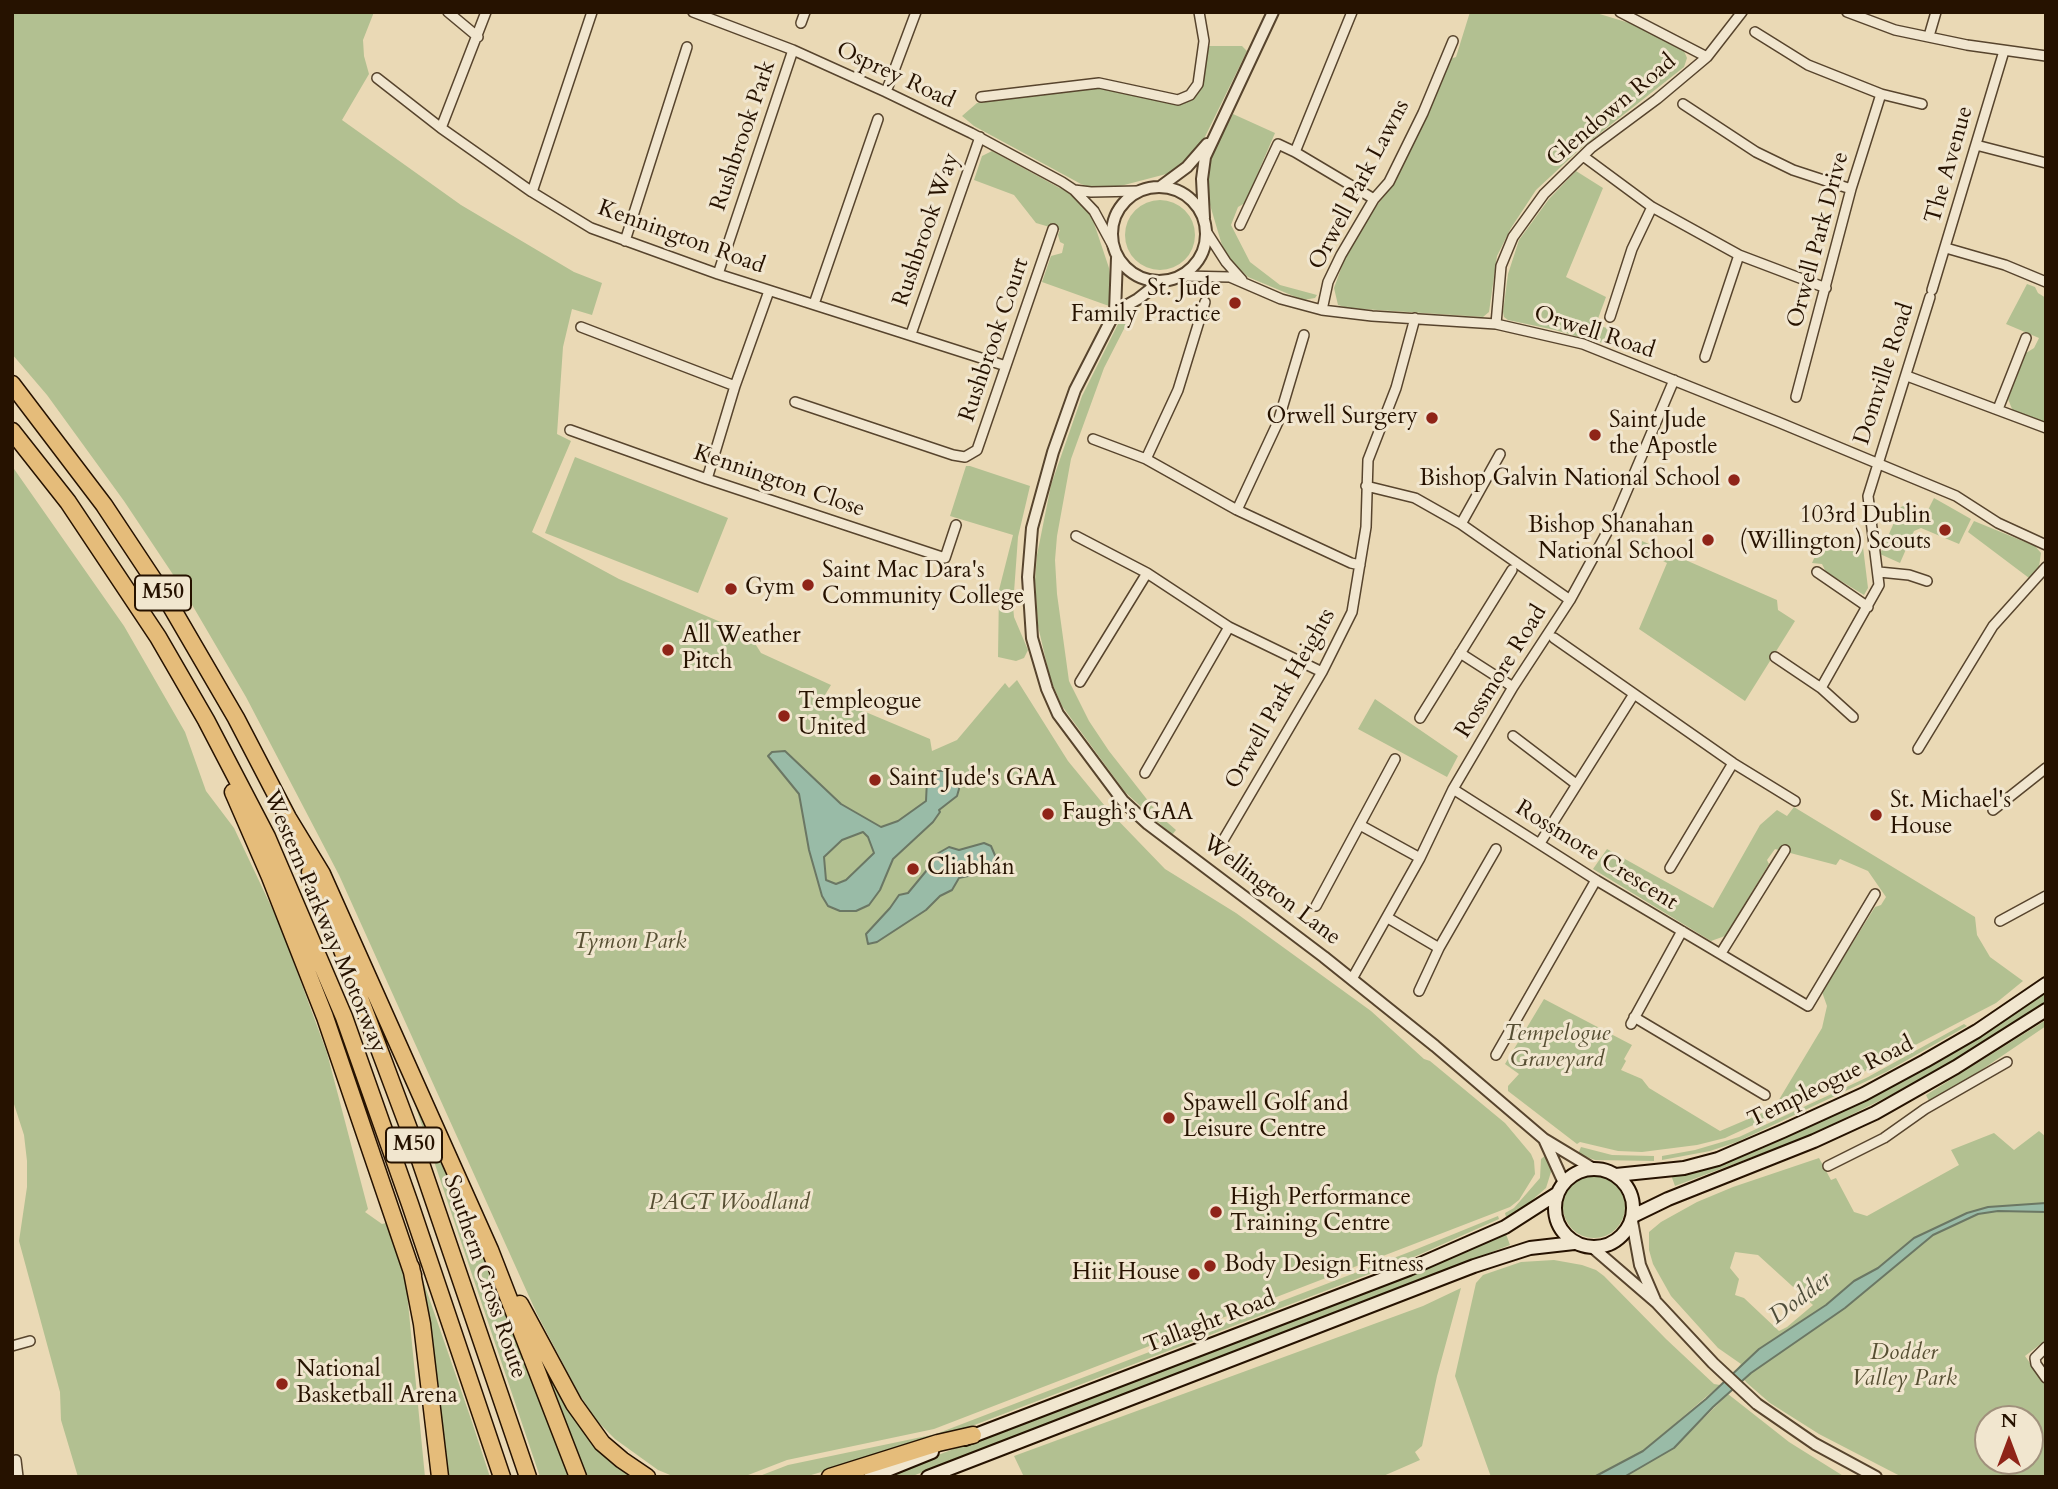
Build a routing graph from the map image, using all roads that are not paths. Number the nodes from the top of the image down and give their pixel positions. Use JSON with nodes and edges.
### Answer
{"nodes":[{"id":1,"x":448,"y":12,"type":"edge"},
{"id":2,"x":486,"y":12,"type":"edge"},
{"id":3,"x":592,"y":12,"type":"edge"},
{"id":4,"x":805,"y":12,"type":"edge"},
{"id":5,"x":916,"y":12,"type":"edge"},
{"id":6,"x":1199,"y":12,"type":"edge"},
{"id":7,"x":1273,"y":12,"type":"edge"},
{"id":8,"x":1352,"y":12,"type":"edge"},
{"id":9,"x":1620,"y":12,"type":"edge"},
{"id":10,"x":1742,"y":12,"type":"edge"},
{"id":11,"x":1847,"y":12,"type":"edge"},
{"id":12,"x":1936,"y":12,"type":"edge"},
{"id":13,"x":694,"y":13,"type":"edge"},
{"id":14,"x":801,"y":23,"type":"dead end"},
{"id":15,"x":1755,"y":32,"type":"dead end"},
{"id":16,"x":1929,"y":36,"type":"junction"},
{"id":17,"x":478,"y":37,"type":"junction"},
{"id":18,"x":1453,"y":41,"type":"dead end"},
{"id":19,"x":687,"y":47,"type":"dead end"},
{"id":20,"x":793,"y":50,"type":"junction"},
{"id":21,"x":2004,"y":51,"type":"junction"},
{"id":22,"x":2046,"y":56,"type":"edge"},
{"id":23,"x":1707,"y":57,"type":"junction"},
{"id":24,"x":377,"y":78,"type":"dead end"},
{"id":25,"x":886,"y":92,"type":"junction"},
{"id":26,"x":1881,"y":94,"type":"junction"},
{"id":27,"x":981,"y":97,"type":"dead end"},
{"id":28,"x":1683,"y":104,"type":"dead end"},
{"id":29,"x":1922,"y":104,"type":"dead end"},
{"id":30,"x":878,"y":119,"type":"dead end"},
{"id":31,"x":441,"y":128,"type":"junction"},
{"id":32,"x":980,"y":137,"type":"junction"},
{"id":33,"x":1211,"y":140,"type":"junction"},
{"id":34,"x":1976,"y":145,"type":"junction"},
{"id":35,"x":1295,"y":152,"type":"junction"},
{"id":36,"x":1583,"y":156,"type":"junction"},
{"id":37,"x":2046,"y":163,"type":"edge"},
{"id":38,"x":1160,"y":187,"type":"junction"},
{"id":39,"x":1074,"y":190,"type":"junction"},
{"id":40,"x":1851,"y":190,"type":"junction"},
{"id":41,"x":1139,"y":191,"type":"junction"},
{"id":42,"x":532,"y":192,"type":"junction"},
{"id":43,"x":1374,"y":199,"type":"junction"},
{"id":44,"x":1652,"y":207,"type":"junction"},
{"id":45,"x":1240,"y":225,"type":"dead end"},
{"id":46,"x":1205,"y":226,"type":"junction"},
{"id":47,"x":1053,"y":229,"type":"dead end"},
{"id":48,"x":625,"y":241,"type":"junction"},
{"id":49,"x":1112,"y":246,"type":"junction"},
{"id":50,"x":1946,"y":248,"type":"junction"},
{"id":51,"x":1738,"y":255,"type":"junction"},
{"id":52,"x":1118,"y":258,"type":"junction"},
{"id":53,"x":718,"y":274,"type":"junction"},
{"id":54,"x":1181,"y":276,"type":"junction"},
{"id":55,"x":1161,"y":281,"type":"junction"},
{"id":56,"x":2046,"y":282,"type":"edge"},
{"id":57,"x":1246,"y":284,"type":"junction"},
{"id":58,"x":1826,"y":288,"type":"junction"},
{"id":59,"x":768,"y":291,"type":"junction"},
{"id":60,"x":1931,"y":293,"type":"joint"},
{"id":61,"x":1205,"y":302,"type":"dead end"},
{"id":62,"x":814,"y":304,"type":"junction"},
{"id":63,"x":1322,"y":310,"type":"junction"},
{"id":64,"x":1115,"y":312,"type":"junction"},
{"id":65,"x":1610,"y":317,"type":"dead end"},
{"id":66,"x":1415,"y":318,"type":"junction"},
{"id":67,"x":1496,"y":324,"type":"junction"},
{"id":68,"x":581,"y":327,"type":"dead end"},
{"id":69,"x":911,"y":334,"type":"junction"},
{"id":70,"x":1304,"y":335,"type":"dead end"},
{"id":71,"x":2026,"y":338,"type":"dead end"},
{"id":72,"x":1705,"y":357,"type":"dead end"},
{"id":73,"x":1006,"y":366,"type":"junction"},
{"id":74,"x":1907,"y":376,"type":"junction"},
{"id":75,"x":1674,"y":380,"type":"junction"},
{"id":76,"x":12,"y":384,"type":"edge"},
{"id":77,"x":735,"y":386,"type":"junction"},
{"id":78,"x":1796,"y":397,"type":"dead end"},
{"id":79,"x":795,"y":402,"type":"dead end"},
{"id":80,"x":1997,"y":409,"type":"junction"},
{"id":81,"x":2046,"y":428,"type":"edge"},
{"id":82,"x":12,"y":430,"type":"edge"},
{"id":83,"x":570,"y":430,"type":"dead end"},
{"id":84,"x":1093,"y":439,"type":"dead end"},
{"id":85,"x":1500,"y":454,"type":"dead end"},
{"id":86,"x":1146,"y":459,"type":"junction"},
{"id":87,"x":1877,"y":463,"type":"junction"},
{"id":88,"x":707,"y":479,"type":"junction"},
{"id":89,"x":1366,"y":486,"type":"junction"},
{"id":90,"x":1237,"y":510,"type":"junction"},
{"id":91,"x":1461,"y":524,"type":"junction"},
{"id":92,"x":956,"y":525,"type":"dead end"},
{"id":93,"x":1076,"y":536,"type":"dead end"},
{"id":94,"x":2046,"y":545,"type":"edge"},
{"id":95,"x":1360,"y":565,"type":"junction"},
{"id":96,"x":2046,"y":567,"type":"edge"},
{"id":97,"x":1511,"y":570,"type":"dead end"},
{"id":98,"x":1817,"y":572,"type":"dead end"},
{"id":99,"x":1879,"y":572,"type":"junction"},
{"id":100,"x":1147,"y":573,"type":"junction"},
{"id":101,"x":1927,"y":580,"type":"dead end"},
{"id":102,"x":1570,"y":600,"type":"junction"},
{"id":103,"x":1868,"y":607,"type":"junction"},
{"id":104,"x":1229,"y":627,"type":"junction"},
{"id":105,"x":1554,"y":638,"type":"dead end"},
{"id":106,"x":1460,"y":653,"type":"junction"},
{"id":107,"x":1775,"y":657,"type":"dead end"},
{"id":108,"x":1322,"y":672,"type":"junction"},
{"id":109,"x":1080,"y":682,"type":"dead end"},
{"id":110,"x":1513,"y":687,"type":"junction"},
{"id":111,"x":1821,"y":688,"type":"junction"},
{"id":112,"x":1634,"y":694,"type":"junction"},
{"id":113,"x":1853,"y":717,"type":"dead end"},
{"id":114,"x":1420,"y":718,"type":"dead end"},
{"id":115,"x":206,"y":720,"type":"junction"},
{"id":116,"x":1513,"y":736,"type":"dead end"},
{"id":117,"x":1918,"y":749,"type":"dead end"},
{"id":118,"x":1395,"y":759,"type":"dead end"},
{"id":119,"x":1733,"y":763,"type":"junction"},
{"id":120,"x":2046,"y":768,"type":"edge"},
{"id":121,"x":1145,"y":773,"type":"dead end"},
{"id":122,"x":1576,"y":783,"type":"junction"},
{"id":123,"x":1453,"y":789,"type":"junction"},
{"id":124,"x":1795,"y":801,"type":"dead end"},
{"id":125,"x":1993,"y":810,"type":"dead end"},
{"id":126,"x":288,"y":818,"type":"junction"},
{"id":127,"x":1360,"y":825,"type":"junction"},
{"id":128,"x":1540,"y":843,"type":"junction"},
{"id":129,"x":1219,"y":849,"type":"dead end"},
{"id":130,"x":1496,"y":849,"type":"dead end"},
{"id":131,"x":1785,"y":850,"type":"dead end"},
{"id":132,"x":1420,"y":858,"type":"junction"},
{"id":133,"x":1670,"y":868,"type":"dead end"},
{"id":134,"x":1596,"y":880,"type":"junction"},
{"id":135,"x":1875,"y":894,"type":"dead end"},
{"id":136,"x":2046,"y":896,"type":"edge"},
{"id":137,"x":1316,"y":906,"type":"dead end"},
{"id":138,"x":1388,"y":918,"type":"junction"},
{"id":139,"x":2000,"y":921,"type":"dead end"},
{"id":140,"x":1682,"y":931,"type":"junction"},
{"id":141,"x":1439,"y":948,"type":"junction"},
{"id":142,"x":1721,"y":953,"type":"junction"},
{"id":143,"x":321,"y":963,"type":"junction"},
{"id":144,"x":1352,"y":979,"type":"junction"},
{"id":145,"x":2046,"y":984,"type":"edge"},
{"id":146,"x":1419,"y":991,"type":"dead end"},
{"id":147,"x":2046,"y":1010,"type":"edge"},
{"id":148,"x":1496,"y":1055,"type":"dead end"},
{"id":149,"x":2007,"y":1062,"type":"dead end"},
{"id":150,"x":1917,"y":1091,"type":"junction"},
{"id":151,"x":1765,"y":1095,"type":"dead end"},
{"id":152,"x":1925,"y":1109,"type":"junction"},
{"id":153,"x":1544,"y":1139,"type":"junction"},
{"id":154,"x":1828,"y":1166,"type":"dead end"},
{"id":155,"x":1592,"y":1168,"type":"junction"},
{"id":156,"x":1616,"y":1175,"type":"junction"},
{"id":157,"x":1561,"y":1188,"type":"junction"},
{"id":158,"x":1632,"y":1219,"type":"junction"},
{"id":159,"x":1574,"y":1243,"type":"junction"},
{"id":160,"x":1592,"y":1247,"type":"junction"},
{"id":161,"x":490,"y":1250,"type":"junction"},
{"id":162,"x":413,"y":1275,"type":"junction"},
{"id":163,"x":1657,"y":1303,"type":"junction"},
{"id":164,"x":30,"y":1341,"type":"dead end"},
{"id":165,"x":12,"y":1346,"type":"edge"},
{"id":166,"x":2046,"y":1348,"type":"edge"},
{"id":167,"x":2046,"y":1378,"type":"edge"},
{"id":168,"x":431,"y":1398,"type":"junction"},
{"id":169,"x":973,"y":1436,"type":"junction"},
{"id":170,"x":16,"y":1460,"type":"dead end"},
{"id":171,"x":18,"y":1477,"type":"edge"},
{"id":172,"x":431,"y":1477,"type":"edge"},
{"id":173,"x":440,"y":1477,"type":"edge"},
{"id":174,"x":502,"y":1477,"type":"edge"},
{"id":175,"x":528,"y":1477,"type":"edge"},
{"id":176,"x":578,"y":1477,"type":"edge"},
{"id":177,"x":647,"y":1477,"type":"edge"},
{"id":178,"x":830,"y":1477,"type":"edge"},
{"id":179,"x":870,"y":1477,"type":"edge"},
{"id":180,"x":928,"y":1477,"type":"edge"},
{"id":181,"x":1876,"y":1477,"type":"edge"}],
"edges":[{"from":1,"to":17,"type":"street"},
{"from":2,"to":17,"type":"street"},
{"from":3,"to":42,"type":"street"},
{"from":4,"to":14,"type":"street"},
{"from":5,"to":25,"type":"street"},
{"from":6,"to":27,"type":"street"},
{"from":7,"to":33,"type":"street"},
{"from":8,"to":35,"type":"street"},
{"from":9,"to":23,"type":"street"},
{"from":10,"to":23,"type":"street","name":"Glendown Road"},
{"from":11,"to":16,"type":"street"},
{"from":12,"to":16,"type":"street"},
{"from":13,"to":20,"type":"street","name":"Osprey Road"},
{"from":15,"to":26,"type":"street"},
{"from":16,"to":21,"type":"street"},
{"from":17,"to":31,"type":"street"},
{"from":18,"to":43,"type":"street","name":"Orwell Park Lawns"},
{"from":19,"to":48,"type":"street"},
{"from":20,"to":25,"type":"street","name":"Osprey Road"},
{"from":20,"to":53,"type":"street","name":"Rushbrook Park"},
{"from":21,"to":22,"type":"street"},
{"from":21,"to":34,"type":"street","name":"The Avenue"},
{"from":23,"to":36,"type":"street","name":"Glendown Road"},
{"from":24,"to":31,"type":"street","name":"Kennington Road"},
{"from":25,"to":32,"type":"street","name":"Osprey Road"},
{"from":26,"to":29,"type":"street"},
{"from":26,"to":40,"type":"street","name":"Orwell Park Drive"},
{"from":28,"to":40,"type":"street"},
{"from":30,"to":62,"type":"street"},
{"from":31,"to":42,"type":"street","name":"Kennington Road"},
{"from":32,"to":39,"type":"street","name":"Osprey Road"},
{"from":32,"to":69,"type":"street","name":"Rushbrook Way"},
{"from":33,"to":38,"type":"street"},
{"from":33,"to":46,"type":"street"},
{"from":34,"to":37,"type":"street"},
{"from":34,"to":50,"type":"street","name":"The Avenue"},
{"from":35,"to":43,"type":"street"},
{"from":35,"to":45,"type":"street"},
{"from":36,"to":44,"type":"street"},
{"from":36,"to":67,"type":"street","name":"Glendown Road"},
{"from":38,"to":41,"type":"street"},
{"from":38,"to":46,"type":"street"},
{"from":39,"to":41,"type":"street","name":"Osprey Road"},
{"from":39,"to":49,"type":"street","name":"Osprey Road"},
{"from":40,"to":58,"type":"street","name":"Orwell Park Drive"},
{"from":41,"to":49,"type":"street"},
{"from":42,"to":48,"type":"street","name":"Kennington Road"},
{"from":43,"to":63,"type":"street","name":"Orwell Park Lawns"},
{"from":44,"to":51,"type":"street"},
{"from":44,"to":65,"type":"street"},
{"from":46,"to":54,"type":"street"},
{"from":46,"to":57,"type":"street","name":"Orwell Road"},
{"from":47,"to":73,"type":"street","name":"Rushbrook Court"},
{"from":48,"to":53,"type":"street","name":"Kennington Road"},
{"from":49,"to":52,"type":"street"},
{"from":50,"to":56,"type":"street"},
{"from":50,"to":60,"type":"street","name":"The Avenue"},
{"from":51,"to":58,"type":"street"},
{"from":51,"to":72,"type":"street"},
{"from":52,"to":55,"type":"street"},
{"from":52,"to":64,"type":"street","name":"Wellington Lane"},
{"from":53,"to":59,"type":"street","name":"Kennington Road"},
{"from":54,"to":55,"type":"street"},
{"from":54,"to":57,"type":"street","name":"Orwell Road"},
{"from":55,"to":64,"type":"street"},
{"from":57,"to":63,"type":"street","name":"Orwell Road"},
{"from":58,"to":78,"type":"street","name":"Orwell Park Drive"},
{"from":59,"to":62,"type":"street","name":"Kennington Road"},
{"from":59,"to":77,"type":"street"},
{"from":60,"to":74,"type":"street","name":"Domville Road"},
{"from":61,"to":86,"type":"street"},
{"from":62,"to":69,"type":"street","name":"Kennington Road"},
{"from":63,"to":66,"type":"street","name":"Orwell Road"},
{"from":64,"to":144,"type":"street","name":"Wellington Lane"},
{"from":66,"to":67,"type":"street","name":"Orwell Road"},
{"from":66,"to":89,"type":"street","name":"Orwell Park Heights"},
{"from":67,"to":75,"type":"street","name":"Orwell Road"},
{"from":68,"to":77,"type":"street"},
{"from":69,"to":73,"type":"street","name":"Kennington Road"},
{"from":70,"to":90,"type":"street"},
{"from":71,"to":80,"type":"street"},
{"from":73,"to":79,"type":"street","name":"Rushbrook Court"},
{"from":74,"to":80,"type":"street"},
{"from":74,"to":87,"type":"street","name":"Domville Road"},
{"from":75,"to":87,"type":"street","name":"Orwell Road"},
{"from":75,"to":102,"type":"street","name":"Rossmore Road"},
{"from":76,"to":126,"type":"highway","name":"Western Parkway Motorway","number":"M50"},
{"from":77,"to":88,"type":"street"},
{"from":80,"to":81,"type":"street"},
{"from":82,"to":115,"type":"highway","name":"Western Parkway Motorway","number":"M50"},
{"from":83,"to":88,"type":"street","name":"Kennington Close"},
{"from":84,"to":86,"type":"street"},
{"from":85,"to":91,"type":"street"},
{"from":86,"to":90,"type":"street"},
{"from":87,"to":94,"type":"street","name":"Orwell Road"},
{"from":87,"to":99,"type":"street","name":"Domville Road"},
{"from":88,"to":92,"type":"street","name":"Kennington Close"},
{"from":89,"to":91,"type":"street"},
{"from":89,"to":95,"type":"street","name":"Orwell Park Heights"},
{"from":90,"to":95,"type":"street"},
{"from":91,"to":102,"type":"street"},
{"from":93,"to":100,"type":"street"},
{"from":95,"to":108,"type":"street","name":"Orwell Park Heights"},
{"from":96,"to":117,"type":"street"},
{"from":97,"to":106,"type":"street"},
{"from":98,"to":103,"type":"street"},
{"from":99,"to":101,"type":"street"},
{"from":99,"to":103,"type":"street"},
{"from":100,"to":104,"type":"street"},
{"from":100,"to":109,"type":"street"},
{"from":102,"to":110,"type":"street","name":"Rossmore Road"},
{"from":103,"to":111,"type":"street"},
{"from":104,"to":108,"type":"street"},
{"from":104,"to":121,"type":"street"},
{"from":105,"to":112,"type":"street"},
{"from":106,"to":110,"type":"street"},
{"from":106,"to":114,"type":"street"},
{"from":107,"to":111,"type":"street"},
{"from":108,"to":129,"type":"street","name":"Orwell Park Heights"},
{"from":110,"to":123,"type":"street","name":"Rossmore Road"},
{"from":111,"to":113,"type":"street"},
{"from":112,"to":119,"type":"street"},
{"from":112,"to":122,"type":"street"},
{"from":115,"to":143,"type":"highway","name":"Western Parkway Motorway","number":"M50"},
{"from":115,"to":162,"type":"highway","number":"M50"},
{"from":116,"to":122,"type":"street"},
{"from":118,"to":127,"type":"street"},
{"from":119,"to":124,"type":"street"},
{"from":119,"to":133,"type":"street"},
{"from":120,"to":125,"type":"street"},
{"from":122,"to":128,"type":"street"},
{"from":123,"to":128,"type":"street","name":"Rossmore Crescent"},
{"from":123,"to":132,"type":"street","name":"Rossmore Road"},
{"from":126,"to":161,"type":"highway","number":"M50"},
{"from":126,"to":175,"type":"highway","name":"Southern Cross Route","number":"M50"},
{"from":127,"to":132,"type":"street"},
{"from":127,"to":137,"type":"street"},
{"from":128,"to":134,"type":"street","name":"Rossmore Crescent"},
{"from":130,"to":141,"type":"street"},
{"from":131,"to":142,"type":"street"},
{"from":132,"to":138,"type":"street","name":"Rossmore Road"},
{"from":134,"to":140,"type":"street","name":"Rossmore Crescent"},
{"from":134,"to":148,"type":"street"},
{"from":135,"to":142,"type":"street","name":"Rossmore Crescent"},
{"from":136,"to":139,"type":"street"},
{"from":138,"to":141,"type":"street"},
{"from":138,"to":144,"type":"street","name":"Rossmore Road"},
{"from":140,"to":142,"type":"street","name":"Rossmore Crescent"},
{"from":140,"to":151,"type":"street"},
{"from":141,"to":146,"type":"street"},
{"from":143,"to":162,"type":"highway","number":"M50"},
{"from":143,"to":174,"type":"highway","name":"Western Parkway Motorway","number":"M50"},
{"from":144,"to":153,"type":"street","name":"Wellington Lane"},
{"from":145,"to":156,"type":"main road","name":"Templeogue Road"},
{"from":147,"to":150,"type":"main road","name":"Templeogue Road"},
{"from":149,"to":152,"type":"street"},
{"from":150,"to":152,"type":"street"},
{"from":150,"to":158,"type":"main road","name":"Templeogue Road"},
{"from":152,"to":154,"type":"street"},
{"from":153,"to":155,"type":"street","name":"Wellington Lane"},
{"from":153,"to":157,"type":"street","name":"Wellington Lane"},
{"from":155,"to":156,"type":"main road"},
{"from":155,"to":157,"type":"main road"},
{"from":156,"to":158,"type":"main road"},
{"from":157,"to":159,"type":"main road"},
{"from":157,"to":169,"type":"main road","name":"Tallaght Road"},
{"from":158,"to":160,"type":"main road"},
{"from":158,"to":163,"type":"street"},
{"from":159,"to":160,"type":"main road"},
{"from":159,"to":180,"type":"main road","name":"Tallaght Road"},
{"from":160,"to":163,"type":"street"},
{"from":161,"to":176,"type":"highway","number":"M50"},
{"from":161,"to":177,"type":"highway","number":"M50"},
{"from":162,"to":168,"type":"highway","number":"M50"},
{"from":163,"to":181,"type":"street"},
{"from":164,"to":165,"type":"street"},
{"from":166,"to":167,"type":"street"},
{"from":168,"to":172,"type":"highway","number":"M50"},
{"from":168,"to":173,"type":"highway","number":"M50"},
{"from":169,"to":178,"type":"highway"},
{"from":169,"to":179,"type":"main road","name":"Tallaght Road"},
{"from":170,"to":171,"type":"street"}]}
